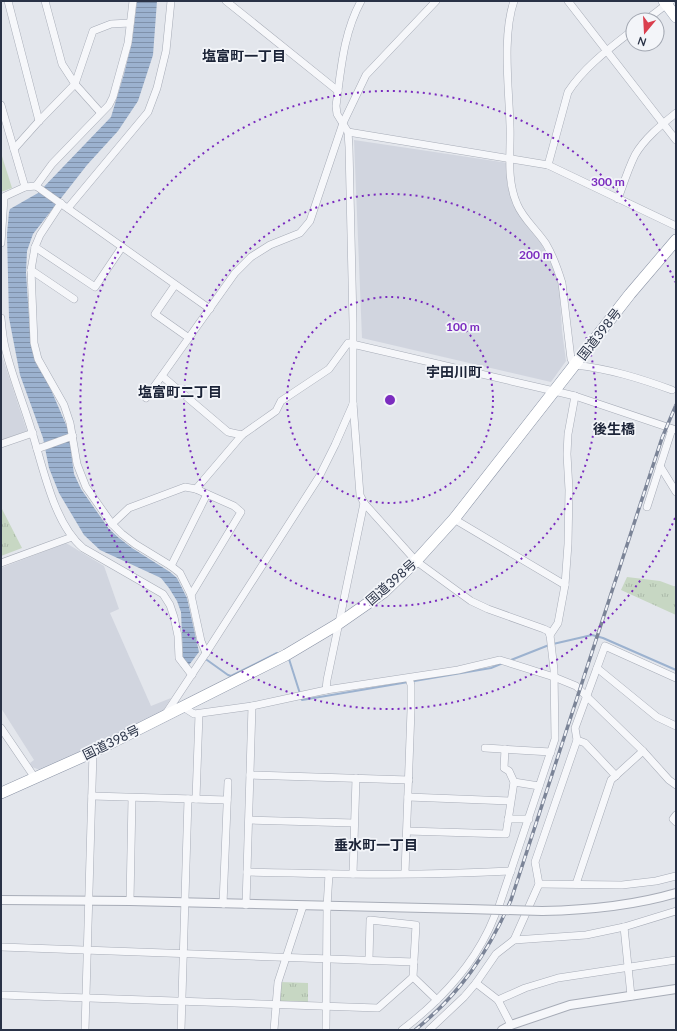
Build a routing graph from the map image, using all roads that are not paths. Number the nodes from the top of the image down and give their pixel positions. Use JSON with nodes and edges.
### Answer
{"nodes":[{"id":1,"x":8,"y":1,"type":"edge"},
{"id":2,"x":45,"y":1,"type":"edge"},
{"id":3,"x":133,"y":1,"type":"edge"},
{"id":4,"x":171,"y":1,"type":"edge"},
{"id":5,"x":226,"y":1,"type":"edge"},
{"id":6,"x":361,"y":1,"type":"edge"},
{"id":7,"x":436,"y":1,"type":"edge"},
{"id":8,"x":514,"y":1,"type":"edge"},
{"id":9,"x":568,"y":1,"type":"edge"},
{"id":10,"x":667,"y":2,"type":"edge"},
{"id":11,"x":655,"y":12,"type":"edge"},
{"id":12,"x":676,"y":17,"type":"edge"},
{"id":13,"x":130,"y":23,"type":"junction"},
{"id":14,"x":625,"y":36,"type":"edge"},
{"id":15,"x":607,"y":50,"type":"junction"},
{"id":16,"x":75,"y":84,"type":"junction"},
{"id":17,"x":338,"y":91,"type":"junction"},
{"id":18,"x":1,"y":106,"type":"edge"},
{"id":19,"x":100,"y":112,"type":"junction"},
{"id":20,"x":676,"y":113,"type":"edge"},
{"id":21,"x":39,"y":121,"type":"junction"},
{"id":22,"x":343,"y":123,"type":"junction"},
{"id":23,"x":663,"y":124,"type":"junction"},
{"id":24,"x":348,"y":132,"type":"junction"},
{"id":25,"x":676,"y":140,"type":"edge"},
{"id":26,"x":14,"y":149,"type":"junction"},
{"id":27,"x":509,"y":158,"type":"junction"},
{"id":28,"x":548,"y":165,"type":"junction"},
{"id":29,"x":25,"y":187,"type":"junction"},
{"id":30,"x":38,"y":187,"type":"junction"},
{"id":31,"x":2,"y":198,"type":"edge"},
{"id":32,"x":618,"y":199,"type":"junction"},
{"id":33,"x":59,"y":202,"type":"junction"},
{"id":34,"x":68,"y":208,"type":"junction"},
{"id":35,"x":676,"y":226,"type":"edge"},
{"id":36,"x":1,"y":238,"type":"edge"},
{"id":37,"x":676,"y":240,"type":"edge"},
{"id":38,"x":1,"y":243,"type":"edge"},
{"id":39,"x":35,"y":247,"type":"junction"},
{"id":40,"x":122,"y":247,"type":"junction"},
{"id":41,"x":31,"y":270,"type":"junction"},
{"id":42,"x":176,"y":285,"type":"junction"},
{"id":43,"x":74,"y":299,"type":"dead end"},
{"id":44,"x":210,"y":309,"type":"junction"},
{"id":45,"x":1,"y":318,"type":"edge"},
{"id":46,"x":189,"y":338,"type":"junction"},
{"id":47,"x":353,"y":344,"type":"junction"},
{"id":48,"x":575,"y":365,"type":"junction"},
{"id":49,"x":162,"y":376,"type":"junction"},
{"id":50,"x":672,"y":390,"type":"dead end"},
{"id":51,"x":554,"y":391,"type":"junction"},
{"id":52,"x":575,"y":396,"type":"junction"},
{"id":53,"x":146,"y":398,"type":"dead end"},
{"id":54,"x":353,"y":403,"type":"junction"},
{"id":55,"x":674,"y":430,"type":"edge"},
{"id":56,"x":33,"y":433,"type":"junction"},
{"id":57,"x":242,"y":435,"type":"junction"},
{"id":58,"x":73,"y":436,"type":"junction"},
{"id":59,"x":1,"y":444,"type":"edge"},
{"id":60,"x":37,"y":449,"type":"junction"},
{"id":61,"x":660,"y":466,"type":"junction"},
{"id":62,"x":196,"y":490,"type":"junction"},
{"id":63,"x":676,"y":492,"type":"edge"},
{"id":64,"x":207,"y":494,"type":"junction"},
{"id":65,"x":364,"y":503,"type":"junction"},
{"id":66,"x":647,"y":507,"type":"dead end"},
{"id":67,"x":454,"y":519,"type":"junction"},
{"id":68,"x":112,"y":524,"type":"junction"},
{"id":69,"x":72,"y":536,"type":"junction"},
{"id":70,"x":416,"y":561,"type":"junction"},
{"id":71,"x":1,"y":563,"type":"edge"},
{"id":72,"x":171,"y":566,"type":"junction"},
{"id":73,"x":565,"y":585,"type":"junction"},
{"id":74,"x":192,"y":595,"type":"junction"},
{"id":75,"x":338,"y":624,"type":"junction"},
{"id":76,"x":551,"y":641,"type":"junction"},
{"id":77,"x":206,"y":653,"type":"junction"},
{"id":78,"x":597,"y":668,"type":"junction"},
{"id":79,"x":192,"y":675,"type":"junction"},
{"id":80,"x":554,"y":676,"type":"junction"},
{"id":81,"x":676,"y":678,"type":"edge"},
{"id":82,"x":410,"y":681,"type":"junction"},
{"id":83,"x":326,"y":690,"type":"junction"},
{"id":84,"x":586,"y":695,"type":"junction"},
{"id":85,"x":252,"y":706,"type":"junction"},
{"id":86,"x":183,"y":707,"type":"junction"},
{"id":87,"x":199,"y":714,"type":"junction"},
{"id":88,"x":163,"y":716,"type":"junction"},
{"id":89,"x":676,"y":726,"type":"edge"},
{"id":90,"x":1,"y":728,"type":"edge"},
{"id":91,"x":577,"y":740,"type":"junction"},
{"id":92,"x":485,"y":748,"type":"dead end"},
{"id":93,"x":505,"y":750,"type":"junction"},
{"id":94,"x":643,"y":751,"type":"junction"},
{"id":95,"x":93,"y":752,"type":"junction"},
{"id":96,"x":551,"y":752,"type":"junction"},
{"id":97,"x":250,"y":775,"type":"junction"},
{"id":98,"x":616,"y":776,"type":"junction"},
{"id":99,"x":35,"y":778,"type":"junction"},
{"id":100,"x":356,"y":778,"type":"junction"},
{"id":101,"x":409,"y":780,"type":"junction"},
{"id":102,"x":228,"y":782,"type":"dead end"},
{"id":103,"x":514,"y":782,"type":"junction"},
{"id":104,"x":676,"y":785,"type":"edge"},
{"id":105,"x":539,"y":786,"type":"junction"},
{"id":106,"x":1,"y":793,"type":"edge"},
{"id":107,"x":92,"y":796,"type":"junction"},
{"id":108,"x":408,"y":797,"type":"junction"},
{"id":109,"x":132,"y":798,"type":"junction"},
{"id":110,"x":188,"y":799,"type":"junction"},
{"id":111,"x":196,"y":799,"type":"junction"},
{"id":112,"x":227,"y":800,"type":"junction"},
{"id":113,"x":510,"y":801,"type":"junction"},
{"id":114,"x":676,"y":815,"type":"edge"},
{"id":115,"x":508,"y":819,"type":"junction"},
{"id":116,"x":529,"y":819,"type":"junction"},
{"id":117,"x":249,"y":820,"type":"junction"},
{"id":118,"x":676,"y":822,"type":"edge"},
{"id":119,"x":354,"y":823,"type":"junction"},
{"id":120,"x":407,"y":831,"type":"junction"},
{"id":121,"x":511,"y":871,"type":"junction"},
{"id":122,"x":247,"y":872,"type":"junction"},
{"id":123,"x":405,"y":873,"type":"junction"},
{"id":124,"x":329,"y":874,"type":"junction"},
{"id":125,"x":353,"y":874,"type":"junction"},
{"id":126,"x":676,"y":876,"type":"edge"},
{"id":127,"x":538,"y":884,"type":"junction"},
{"id":128,"x":576,"y":884,"type":"junction"},
{"id":129,"x":676,"y":893,"type":"edge"},
{"id":130,"x":1,"y":900,"type":"edge"},
{"id":131,"x":89,"y":901,"type":"junction"},
{"id":132,"x":130,"y":901,"type":"junction"},
{"id":133,"x":184,"y":903,"type":"junction"},
{"id":134,"x":223,"y":904,"type":"junction"},
{"id":135,"x":246,"y":905,"type":"junction"},
{"id":136,"x":303,"y":906,"type":"junction"},
{"id":137,"x":327,"y":907,"type":"junction"},
{"id":138,"x":676,"y":911,"type":"edge"},
{"id":139,"x":624,"y":927,"type":"junction"},
{"id":140,"x":514,"y":940,"type":"junction"},
{"id":141,"x":1,"y":947,"type":"edge"},
{"id":142,"x":87,"y":950,"type":"junction"},
{"id":143,"x":183,"y":954,"type":"junction"},
{"id":144,"x":286,"y":957,"type":"junction"},
{"id":145,"x":326,"y":959,"type":"junction"},
{"id":146,"x":369,"y":960,"type":"junction"},
{"id":147,"x":676,"y":960,"type":"edge"},
{"id":148,"x":414,"y":962,"type":"junction"},
{"id":149,"x":629,"y":967,"type":"junction"},
{"id":150,"x":413,"y":977,"type":"junction"},
{"id":151,"x":476,"y":983,"type":"junction"},
{"id":152,"x":676,"y":989,"type":"edge"},
{"id":153,"x":1,"y":994,"type":"edge"},
{"id":154,"x":631,"y":996,"type":"junction"},
{"id":155,"x":86,"y":997,"type":"junction"},
{"id":156,"x":437,"y":1000,"type":"junction"},
{"id":157,"x":498,"y":1000,"type":"junction"},
{"id":158,"x":182,"y":1001,"type":"junction"},
{"id":159,"x":277,"y":1004,"type":"junction"},
{"id":160,"x":327,"y":1006,"type":"junction"},
{"id":161,"x":511,"y":1025,"type":"junction"},
{"id":162,"x":85,"y":1030,"type":"edge"},
{"id":163,"x":181,"y":1030,"type":"edge"},
{"id":164,"x":274,"y":1030,"type":"edge"},
{"id":165,"x":326,"y":1030,"type":"edge"},
{"id":166,"x":402,"y":1030,"type":"edge"},
{"id":167,"x":429,"y":1030,"type":"edge"},
{"id":168,"x":502,"y":1030,"type":"edge"}],
"edges":[{"from":1,"to":21,"type":"street"},
{"from":2,"to":16,"type":"street"},
{"from":3,"to":13,"type":"street"},
{"from":4,"to":34,"type":"street"},
{"from":5,"to":17,"type":"street"},
{"from":6,"to":17,"type":"street"},
{"from":7,"to":22,"type":"street"},
{"from":8,"to":27,"type":"street"},
{"from":9,"to":15,"type":"street"},
{"from":10,"to":11,"type":"street"},
{"from":10,"to":12,"type":"main road"},
{"from":13,"to":16,"type":"street"},
{"from":13,"to":19,"type":"street"},
{"from":14,"to":15,"type":"street"},
{"from":15,"to":23,"type":"street"},
{"from":15,"to":28,"type":"street"},
{"from":16,"to":19,"type":"street"},
{"from":16,"to":21,"type":"street"},
{"from":17,"to":22,"type":"street"},
{"from":18,"to":26,"type":"street"},
{"from":19,"to":30,"type":"street"},
{"from":20,"to":23,"type":"street"},
{"from":21,"to":26,"type":"street"},
{"from":22,"to":24,"type":"street"},
{"from":22,"to":44,"type":"street"},
{"from":23,"to":25,"type":"street"},
{"from":23,"to":32,"type":"street"},
{"from":24,"to":27,"type":"street"},
{"from":24,"to":47,"type":"street"},
{"from":26,"to":29,"type":"street"},
{"from":27,"to":28,"type":"street"},
{"from":27,"to":48,"type":"street"},
{"from":28,"to":32,"type":"street"},
{"from":29,"to":30,"type":"street"},
{"from":29,"to":31,"type":"street"},
{"from":30,"to":33,"type":"street"},
{"from":31,"to":36,"type":"street"},
{"from":32,"to":35,"type":"street"},
{"from":33,"to":34,"type":"street"},
{"from":33,"to":39,"type":"street"},
{"from":34,"to":40,"type":"street"},
{"from":36,"to":38,"type":"street"},
{"from":37,"to":48,"type":"main road","name":"国道398号"},
{"from":39,"to":40,"type":"street"},
{"from":39,"to":41,"type":"street"},
{"from":40,"to":42,"type":"street"},
{"from":41,"to":43,"type":"street"},
{"from":41,"to":58,"type":"street"},
{"from":42,"to":44,"type":"street"},
{"from":42,"to":46,"type":"street"},
{"from":44,"to":46,"type":"street"},
{"from":45,"to":56,"type":"street"},
{"from":46,"to":49,"type":"street"},
{"from":47,"to":51,"type":"street"},
{"from":47,"to":54,"type":"street"},
{"from":47,"to":57,"type":"street"},
{"from":48,"to":50,"type":"street"},
{"from":48,"to":51,"type":"main road","name":"国道398号"},
{"from":49,"to":53,"type":"street"},
{"from":49,"to":57,"type":"street"},
{"from":51,"to":52,"type":"street"},
{"from":51,"to":67,"type":"main road","name":"国道398号"},
{"from":52,"to":55,"type":"street"},
{"from":52,"to":73,"type":"street"},
{"from":54,"to":65,"type":"street"},
{"from":54,"to":77,"type":"street"},
{"from":55,"to":61,"type":"street"},
{"from":56,"to":59,"type":"street"},
{"from":56,"to":60,"type":"street"},
{"from":57,"to":62,"type":"street"},
{"from":58,"to":60,"type":"street"},
{"from":58,"to":68,"type":"street"},
{"from":60,"to":69,"type":"street"},
{"from":61,"to":63,"type":"street"},
{"from":61,"to":66,"type":"street"},
{"from":62,"to":64,"type":"street"},
{"from":62,"to":68,"type":"street"},
{"from":64,"to":72,"type":"street"},
{"from":64,"to":74,"type":"street"},
{"from":65,"to":70,"type":"street"},
{"from":65,"to":75,"type":"street"},
{"from":67,"to":70,"type":"main road","name":"国道398号"},
{"from":67,"to":73,"type":"street"},
{"from":68,"to":72,"type":"street"},
{"from":69,"to":71,"type":"street"},
{"from":69,"to":79,"type":"street"},
{"from":70,"to":75,"type":"main road","name":"国道398号"},
{"from":70,"to":76,"type":"street"},
{"from":72,"to":74,"type":"street"},
{"from":73,"to":76,"type":"street"},
{"from":74,"to":77,"type":"street"},
{"from":75,"to":83,"type":"street"},
{"from":75,"to":86,"type":"main road","name":"国道398号"},
{"from":76,"to":80,"type":"street"},
{"from":77,"to":79,"type":"street"},
{"from":78,"to":81,"type":"street"},
{"from":78,"to":84,"type":"street"},
{"from":78,"to":89,"type":"street"},
{"from":79,"to":88,"type":"street"},
{"from":80,"to":82,"type":"street"},
{"from":80,"to":84,"type":"street"},
{"from":80,"to":96,"type":"street"},
{"from":82,"to":83,"type":"street"},
{"from":82,"to":101,"type":"street"},
{"from":83,"to":85,"type":"street"},
{"from":84,"to":91,"type":"street"},
{"from":84,"to":94,"type":"street"},
{"from":85,"to":87,"type":"street"},
{"from":85,"to":97,"type":"street"},
{"from":86,"to":87,"type":"street"},
{"from":86,"to":88,"type":"main road","name":"国道398号"},
{"from":87,"to":111,"type":"street"},
{"from":88,"to":95,"type":"main road","name":"国道398号"},
{"from":90,"to":99,"type":"street"},
{"from":91,"to":98,"type":"street"},
{"from":91,"to":127,"type":"street"},
{"from":92,"to":93,"type":"street"},
{"from":93,"to":96,"type":"street"},
{"from":93,"to":103,"type":"street"},
{"from":94,"to":98,"type":"street"},
{"from":94,"to":104,"type":"street"},
{"from":95,"to":99,"type":"main road","name":"国道398号"},
{"from":95,"to":107,"type":"street"},
{"from":96,"to":105,"type":"street"},
{"from":97,"to":100,"type":"street"},
{"from":97,"to":117,"type":"street"},
{"from":98,"to":128,"type":"street"},
{"from":99,"to":106,"type":"main road","name":"国道398号"},
{"from":100,"to":101,"type":"street"},
{"from":100,"to":119,"type":"street"},
{"from":101,"to":108,"type":"street"},
{"from":102,"to":112,"type":"street"},
{"from":103,"to":105,"type":"street"},
{"from":103,"to":113,"type":"street"},
{"from":105,"to":116,"type":"street"},
{"from":107,"to":109,"type":"street"},
{"from":107,"to":131,"type":"street"},
{"from":108,"to":113,"type":"street"},
{"from":108,"to":120,"type":"street"},
{"from":109,"to":110,"type":"street"},
{"from":109,"to":132,"type":"street"},
{"from":110,"to":111,"type":"street"},
{"from":110,"to":133,"type":"street"},
{"from":111,"to":112,"type":"street"},
{"from":112,"to":134,"type":"street"},
{"from":113,"to":115,"type":"street"},
{"from":114,"to":118,"type":"street"},
{"from":115,"to":116,"type":"street"},
{"from":115,"to":120,"type":"street"},
{"from":116,"to":121,"type":"street"},
{"from":117,"to":119,"type":"street"},
{"from":117,"to":122,"type":"street"},
{"from":119,"to":125,"type":"street"},
{"from":120,"to":123,"type":"street"},
{"from":121,"to":123,"type":"street"},
{"from":121,"to":156,"type":"street"},
{"from":122,"to":124,"type":"street"},
{"from":122,"to":135,"type":"street"},
{"from":123,"to":125,"type":"street"},
{"from":124,"to":125,"type":"street"},
{"from":124,"to":137,"type":"street"},
{"from":126,"to":128,"type":"street"},
{"from":127,"to":128,"type":"street"},
{"from":127,"to":140,"type":"street"},
{"from":129,"to":137,"type":"street","bridge":true},
{"from":130,"to":131,"type":"street"},
{"from":131,"to":132,"type":"street"},
{"from":131,"to":142,"type":"street"},
{"from":132,"to":133,"type":"street"},
{"from":133,"to":134,"type":"street"},
{"from":133,"to":143,"type":"street"},
{"from":134,"to":135,"type":"street"},
{"from":135,"to":136,"type":"street"},
{"from":136,"to":137,"type":"street"},
{"from":136,"to":144,"type":"street"},
{"from":137,"to":145,"type":"street"},
{"from":138,"to":139,"type":"street"},
{"from":139,"to":140,"type":"street"},
{"from":139,"to":149,"type":"street"},
{"from":140,"to":151,"type":"street"},
{"from":141,"to":142,"type":"street"},
{"from":142,"to":143,"type":"street"},
{"from":142,"to":155,"type":"street"},
{"from":143,"to":144,"type":"street"},
{"from":143,"to":158,"type":"street"},
{"from":144,"to":145,"type":"street"},
{"from":144,"to":159,"type":"street"},
{"from":145,"to":146,"type":"street"},
{"from":145,"to":160,"type":"street"},
{"from":146,"to":148,"type":"street"},
{"from":146,"to":148,"type":"street"},
{"from":147,"to":149,"type":"street"},
{"from":148,"to":150,"type":"street"},
{"from":149,"to":154,"type":"street"},
{"from":149,"to":157,"type":"street"},
{"from":150,"to":156,"type":"street"},
{"from":150,"to":160,"type":"street"},
{"from":151,"to":157,"type":"street"},
{"from":151,"to":167,"type":"street"},
{"from":152,"to":154,"type":"street"},
{"from":153,"to":155,"type":"street"},
{"from":154,"to":161,"type":"street"},
{"from":155,"to":158,"type":"street"},
{"from":155,"to":162,"type":"street"},
{"from":156,"to":166,"type":"street"},
{"from":157,"to":161,"type":"street"},
{"from":158,"to":159,"type":"street"},
{"from":158,"to":163,"type":"street"},
{"from":159,"to":160,"type":"street"},
{"from":159,"to":164,"type":"street"},
{"from":160,"to":165,"type":"street"},
{"from":161,"to":168,"type":"street"}]}
